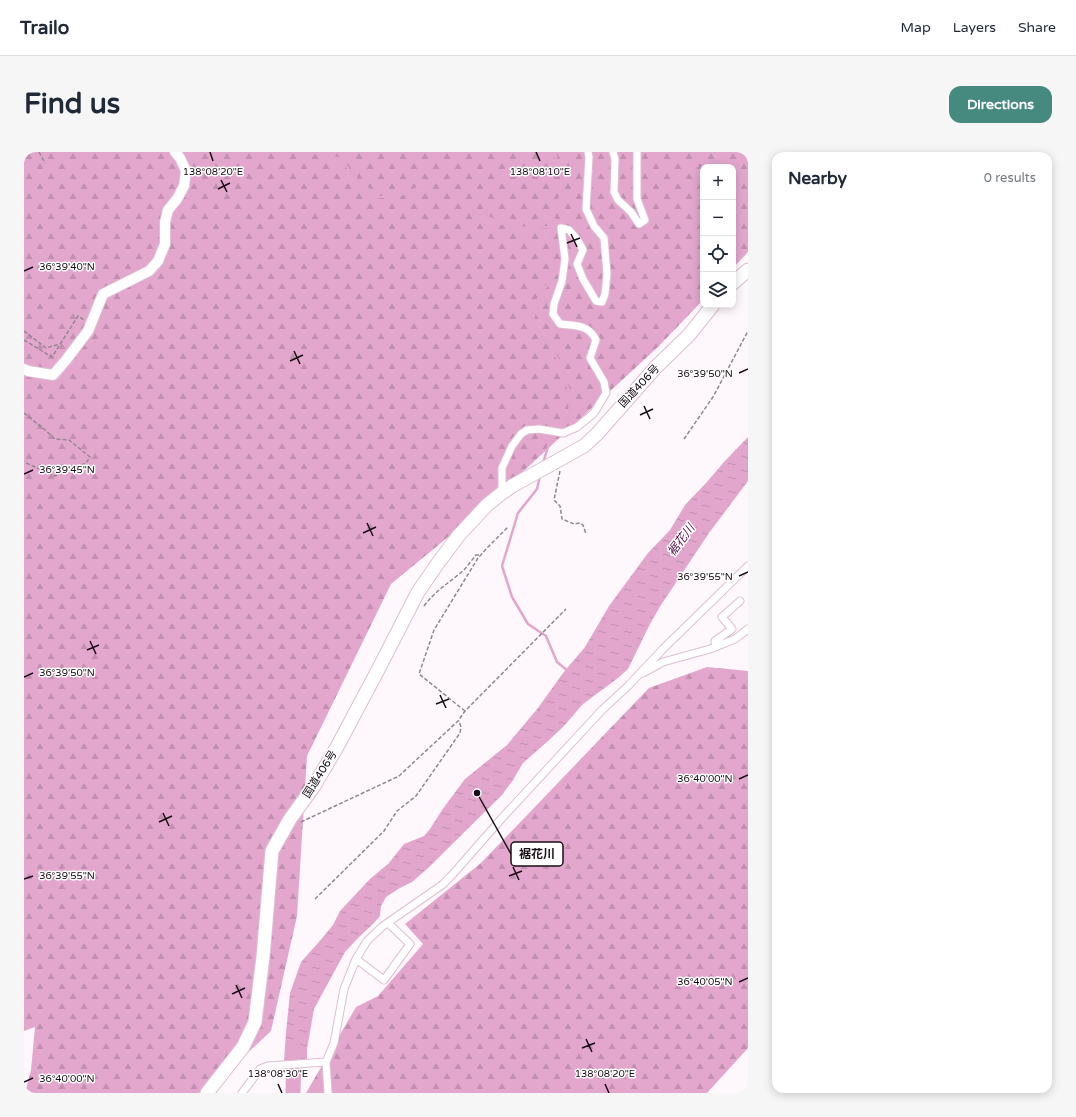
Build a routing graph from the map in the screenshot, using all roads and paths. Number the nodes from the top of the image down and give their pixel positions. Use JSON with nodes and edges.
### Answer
{"nodes":[{"id":1,"x":40,"y":152,"type":"edge"},
{"id":2,"x":175,"y":152,"type":"edge"},
{"id":3,"x":588,"y":152,"type":"edge"},
{"id":4,"x":613,"y":152,"type":"edge"},
{"id":5,"x":637,"y":152,"type":"edge"},
{"id":6,"x":44,"y":163,"type":"dead end"},
{"id":7,"x":748,"y":270,"type":"edge"},
{"id":8,"x":736,"y":280,"type":"edge"},
{"id":9,"x":711,"y":308,"type":"edge"},
{"id":10,"x":90,"y":324,"type":"junction"},
{"id":11,"x":24,"y":331,"type":"edge"},
{"id":12,"x":748,"y":331,"type":"edge"},
{"id":13,"x":24,"y":340,"type":"edge"},
{"id":14,"x":60,"y":344,"type":"junction"},
{"id":15,"x":24,"y":369,"type":"edge"},
{"id":16,"x":24,"y":413,"type":"edge"},
{"id":17,"x":684,"y":439,"type":"dead end"},
{"id":18,"x":24,"y":462,"type":"edge"},
{"id":19,"x":560,"y":465,"type":"junction"},
{"id":20,"x":507,"y":490,"type":"junction"},
{"id":21,"x":508,"y":527,"type":"dead end"},
{"id":22,"x":586,"y":534,"type":"dead end"},
{"id":23,"x":481,"y":555,"type":"junction"},
{"id":24,"x":748,"y":566,"type":"edge"},
{"id":25,"x":740,"y":601,"type":"dead end"},
{"id":26,"x":566,"y":609,"type":"dead end"},
{"id":27,"x":420,"y":610,"type":"dead end"},
{"id":28,"x":748,"y":629,"type":"edge"},
{"id":29,"x":716,"y":646,"type":"junction"},
{"id":30,"x":637,"y":676,"type":"junction"},
{"id":31,"x":465,"y":711,"type":"junction"},
{"id":32,"x":458,"y":721,"type":"junction"},
{"id":33,"x":298,"y":823,"type":"dead end"},
{"id":34,"x":315,"y":899,"type":"dead end"},
{"id":35,"x":388,"y":923,"type":"junction"},
{"id":36,"x":356,"y":959,"type":"junction"},
{"id":37,"x":323,"y":1062,"type":"junction"},
{"id":38,"x":207,"y":1093,"type":"edge"},
{"id":39,"x":242,"y":1093,"type":"edge"},
{"id":40,"x":328,"y":1093,"type":"edge"}],
"edges":[{"from":1,"to":6,"type":"path"},
{"from":2,"to":10,"type":"main road"},
{"from":3,"to":20,"type":"street"},
{"from":4,"to":5,"type":"street"},
{"from":7,"to":8,"type":"highway"},
{"from":9,"to":19,"type":"highway","name":"国道406号"},
{"from":10,"to":14,"type":"path"},
{"from":10,"to":15,"type":"main road"},
{"from":11,"to":14,"type":"path"},
{"from":12,"to":17,"type":"path"},
{"from":13,"to":14,"type":"path"},
{"from":16,"to":18,"type":"path"},
{"from":19,"to":20,"type":"highway","name":"国道406号"},
{"from":19,"to":22,"type":"path"},
{"from":20,"to":38,"type":"highway","name":"国道406号"},
{"from":21,"to":23,"type":"path"},
{"from":23,"to":27,"type":"path"},
{"from":23,"to":31,"type":"path"},
{"from":24,"to":30,"type":"street"},
{"from":25,"to":29,"type":"street"},
{"from":26,"to":31,"type":"path"},
{"from":28,"to":29,"type":"street"},
{"from":29,"to":30,"type":"street"},
{"from":30,"to":35,"type":"street"},
{"from":31,"to":32,"type":"path"},
{"from":32,"to":33,"type":"path"},
{"from":32,"to":34,"type":"path"},
{"from":35,"to":36,"type":"street"},
{"from":35,"to":36,"type":"street"},
{"from":36,"to":37,"type":"street"},
{"from":37,"to":39,"type":"street"},
{"from":37,"to":40,"type":"street"}]}
